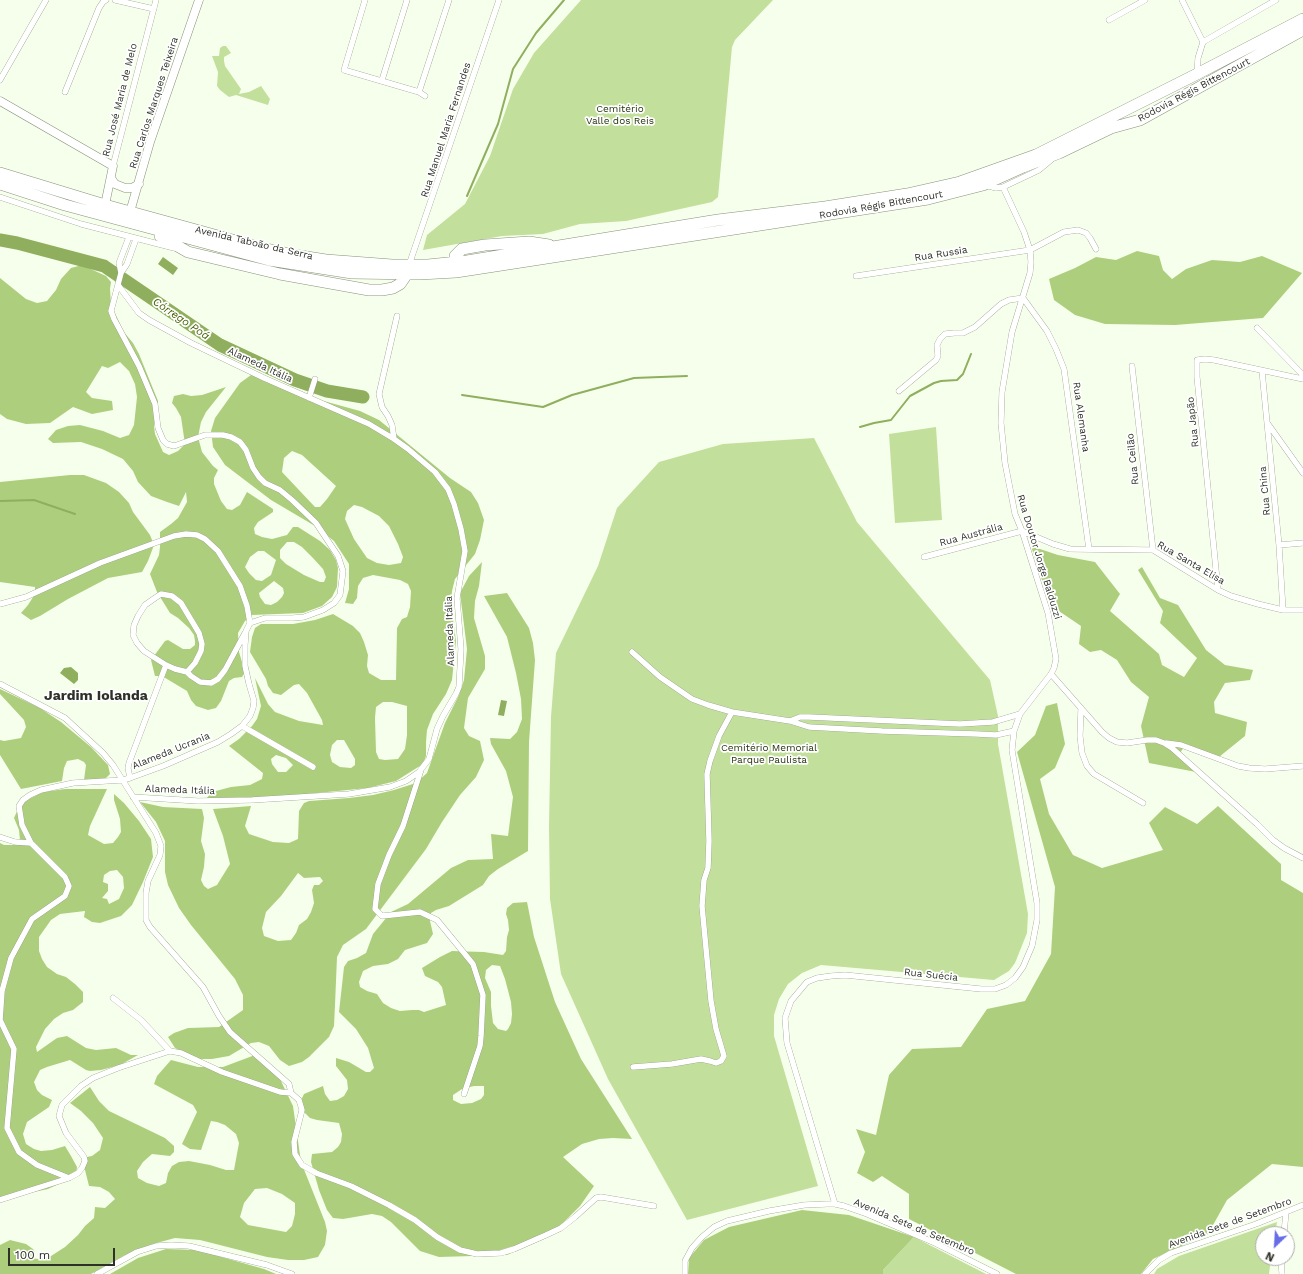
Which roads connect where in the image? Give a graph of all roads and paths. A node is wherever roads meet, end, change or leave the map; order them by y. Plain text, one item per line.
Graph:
1 (46, 0) edge
2 (106, 0) edge
3 (115, 0) edge
4 (156, 0) edge
5 (199, 0) edge
6 (365, 0) edge
7 (407, 0) edge
8 (449, 0) edge
9 (499, 0) edge
10 (1145, 0) edge
11 (1182, 0) edge
12 (1276, 0) edge
13 (154, 9) junction
14 (1303, 18) edge
15 (1109, 20) dead end
16 (1303, 30) edge
17 (1203, 42) junction
18 (1197, 74) junction
19 (0, 80) edge
20 (382, 80) junction
21 (66, 92) dead end
22 (419, 92) junction
23 (425, 96) dead end
24 (0, 101) edge
25 (1059, 153) junction
26 (113, 166) junction
27 (0, 172) edge
28 (111, 178) junction
29 (139, 184) junction
30 (3, 185) edge
31 (983, 185) junction
32 (1003, 187) junction
33 (0, 197) edge
34 (105, 205) junction
35 (130, 212) junction
36 (148, 228) junction
37 (129, 237) junction
38 (136, 238) junction
39 (559, 246) joint
40 (1096, 249) dead end
41 (1030, 250) junction
42 (188, 252) junction
43 (544, 258) joint
44 (456, 267) junction
45 (408, 269) junction
46 (121, 273) junction
47 (856, 276) dead end
48 (118, 282) junction
49 (1023, 298) junction
50 (398, 316) dead end
51 (1257, 328) dead end
52 (1132, 366) dead end
53 (1262, 371) junction
54 (1303, 375) edge
55 (315, 379) dead end
56 (1303, 379) edge
57 (899, 391) dead end
58 (309, 398) junction
59 (1268, 424) junction
60 (394, 439) junction
61 (1303, 473) edge
62 (1022, 531) junction
63 (1303, 543) edge
64 (1279, 546) junction
65 (1090, 549) junction
66 (1153, 550) junction
67 (924, 557) dead end
68 (1218, 590) junction
69 (0, 604) edge
70 (1283, 610) junction
71 (1303, 610) edge
72 (250, 624) junction
73 (246, 631) junction
74 (632, 652) dead end
75 (166, 665) junction
76 (188, 672) junction
77 (1051, 674) junction
78 (0, 684) edge
79 (1081, 708) junction
80 (732, 712) junction
81 (1020, 714) junction
82 (790, 721) junction
83 (242, 726) junction
84 (1014, 731) junction
85 (1164, 743) junction
86 (1303, 766) edge
87 (313, 767) dead end
88 (421, 770) junction
89 (130, 778) junction
90 (122, 780) junction
91 (133, 797) junction
92 (1143, 803) dead end
93 (0, 838) edge
94 (30, 844) junction
95 (1303, 858) edge
96 (113, 998) dead end
97 (170, 1051) junction
98 (633, 1067) dead end
99 (291, 1093) junction
100 (464, 1094) dead end
101 (69, 1178) junction
102 (0, 1200) edge
103 (835, 1204) junction
104 (1303, 1205) edge
105 (654, 1206) dead end
106 (1286, 1212) junction
107 (1285, 1226) edge
108 (97, 1274) edge
109 (292, 1274) edge
110 (685, 1274) edge
111 (998, 1274) edge
112 (1145, 1274) edge

1 - 19 street
2 - 21 street
3 - 13 street
4 - 13 street, Rua José Maria de Melo
5 - 29 street, Rua Carlos Marques Teixeira
6 - 20 street
7 - 20 street
8 - 22 street
9 - 45 street, Rua Manuel Maria Fernandes
10 - 15 street
11 - 17 street
12 - 17 street
13 - 26 street, Rua José Maria de Melo
14 - 18 highway, Rodovia Régis Bittencourt
16 - 25 highway, Rodovia Régis Bittencourt
17 - 18 street
18 - 39 highway, Rodovia Régis Bittencourt
20 - 22 street
22 - 23 street
24 - 26 street
25 - 31 highway, Rodovia Régis Bittencourt
25 - 32 street
26 - 28 street, Rua José Maria de Melo
27 - 34 highway, Avenida Taboão da Serra
28 - 29 street
28 - 34 street, Rua José Maria de Melo
29 - 35 street, Rua Carlos Marques Teixeira
30 - 36 highway, Avenida Taboão da Serra
31 - 32 street
31 - 43 highway, Rodovia Régis Bittencourt
32 - 41 street, Rua Doutor Jorge Balduzzi
33 - 37 street
34 - 35 highway, Avenida Taboão da Serra
35 - 45 highway, Avenida Taboão da Serra
36 - 42 highway
36 - 45 highway, Avenida Taboão da Serra
37 - 38 street
37 - 46 street
38 - 42 street
38 - 46 street
39 - 44 highway, Avenida Taboão da Serra
40 - 41 street, Rua Russia
41 - 47 street, Rua Russia
41 - 49 street, Rua Doutor Jorge Balduzzi
42 - 45 highway
43 - 44 highway, Avenida Taboão da Serra
44 - 45 highway, Avenida Taboão da Serra
44 - 45 highway, Avenida Taboão da Serra
46 - 48 street
48 - 58 street, Alameda Itália
48 - 72 street
49 - 57 street
49 - 62 street, Rua Doutor Jorge Balduzzi
49 - 65 street, Rua Alemanha
50 - 60 street
51 - 54 street
52 - 66 street, Rua Ceilão
53 - 56 street, Rua Japão
53 - 59 street, Rua China
53 - 68 street, Rua Japão
55 - 58 street
58 - 60 street, Alameda Itália
59 - 61 street
59 - 64 street, Rua China
60 - 88 street, Alameda Itália
62 - 65 street, Rua Santa Elisa
62 - 67 street, Rua Austrália
62 - 77 street, Rua Doutor Jorge Balduzzi
63 - 64 street
64 - 70 street, Rua China
65 - 66 street, Rua Santa Elisa
66 - 68 street, Rua Santa Elisa
68 - 70 street, Rua Santa Elisa
69 - 72 street
70 - 71 street, Rua Santa Elisa
72 - 73 street, Alameda Ucrania
73 - 76 street
73 - 83 street, Alameda Ucrania
74 - 80 street
75 - 76 street
75 - 76 street
75 - 89 street
77 - 79 street
77 - 81 street, Rua Doutor Jorge Balduzzi
78 - 90 street
79 - 85 street
79 - 92 street
80 - 82 street
80 - 98 street
81 - 82 street
81 - 84 street, Rua Suécia
82 - 84 street
83 - 87 street
83 - 89 street, Alameda Ucrania
84 - 103 street, Rua Suécia
85 - 86 street
85 - 95 street
88 - 91 street, Alameda Itália
88 - 100 street
89 - 90 street, Alameda Ucrania
90 - 91 street
90 - 94 street, Alameda Ucrania
91 - 99 street
93 - 94 street
94 - 101 street
96 - 97 street
97 - 99 street
97 - 101 street
99 - 105 street
101 - 102 street
103 - 110 street, Avenida Sete de Setembro
103 - 111 street, Avenida Sete de Setembro
104 - 106 street, Avenida Sete de Setembro
106 - 107 street
106 - 112 street, Avenida Sete de Setembro
108 - 109 street

